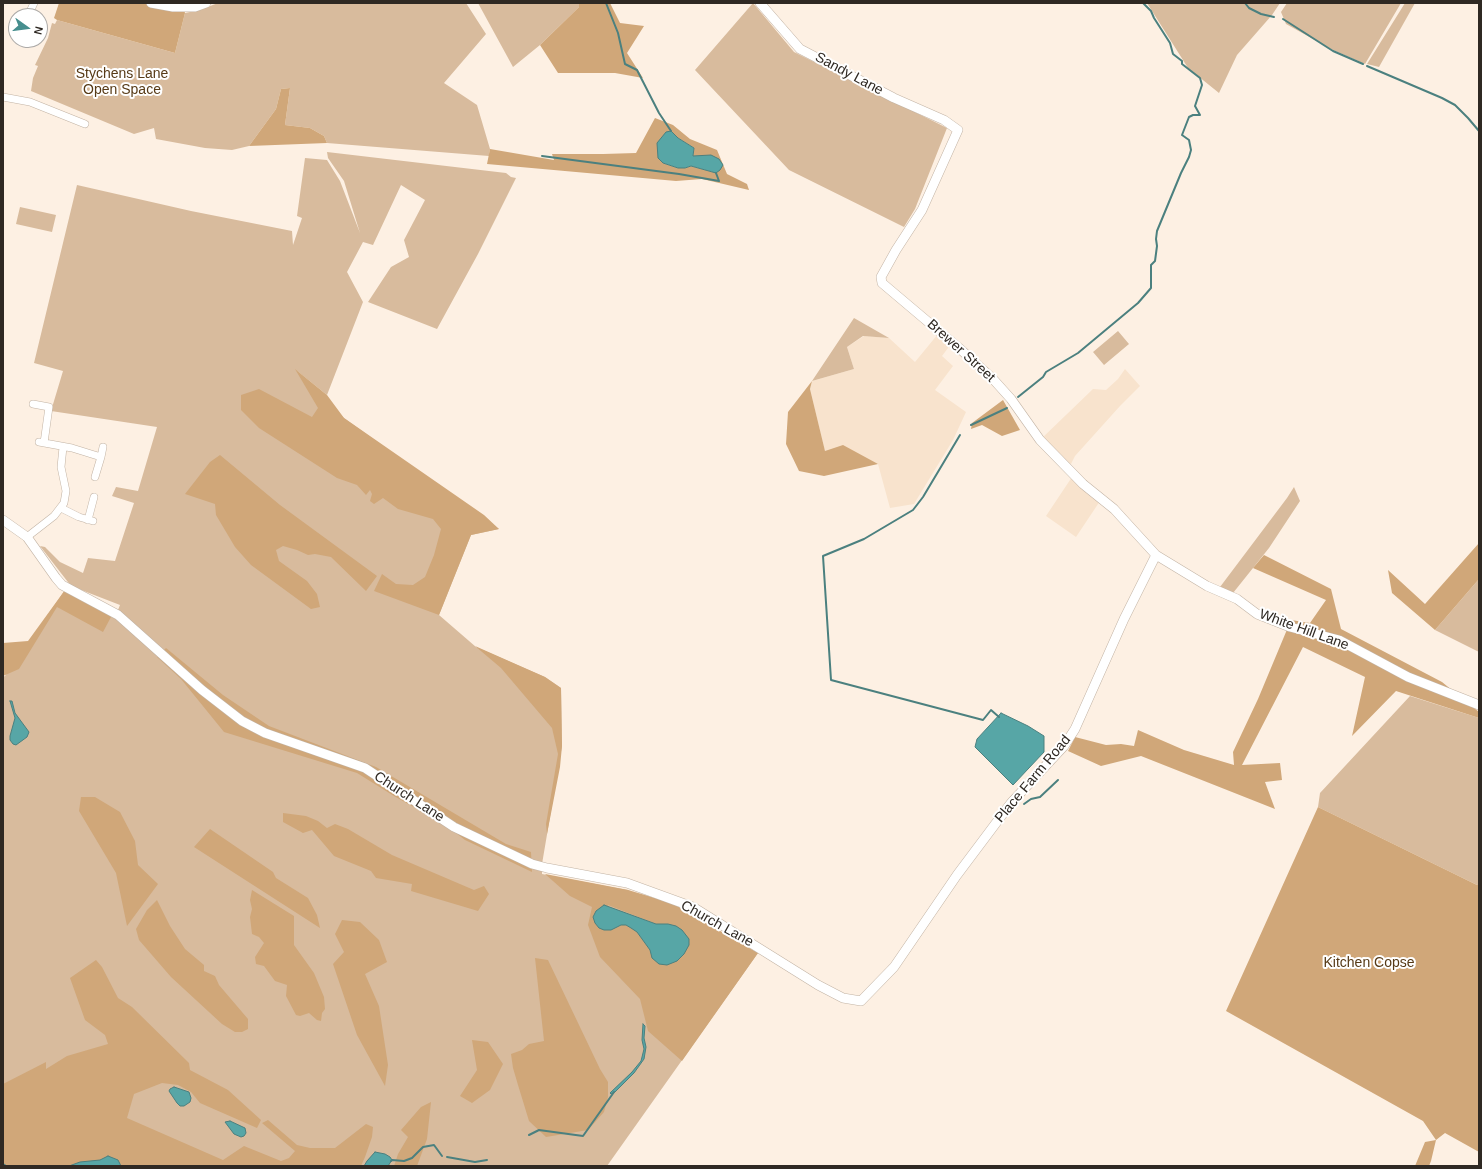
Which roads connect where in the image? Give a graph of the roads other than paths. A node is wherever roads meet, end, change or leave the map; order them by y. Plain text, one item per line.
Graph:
1 (151, 3) edge
2 (206, 3) edge
3 (760, 3) edge
4 (3, 97) edge
5 (85, 124) dead end
6 (952, 125) joint
7 (33, 404) dead end
8 (63, 447) junction
9 (103, 447) dead end
10 (101, 457) junction
11 (95, 477) dead end
12 (94, 497) dead end
13 (61, 508) junction
14 (3, 520) edge
15 (27, 537) junction
16 (1156, 555) junction
17 (1479, 705) edge
18 (861, 1001) joint

1 - 2 street
3 - 6 street, Sandy Lane
4 - 5 street
6 - 16 street, Brewer Street
7 - 8 street
8 - 10 street
8 - 13 street
9 - 10 street
10 - 11 street
12 - 13 street
13 - 15 street
14 - 15 street, Church Lane
15 - 18 street, Church Lane
16 - 17 street, White Hill Lane
16 - 18 street, Place Farm Road

